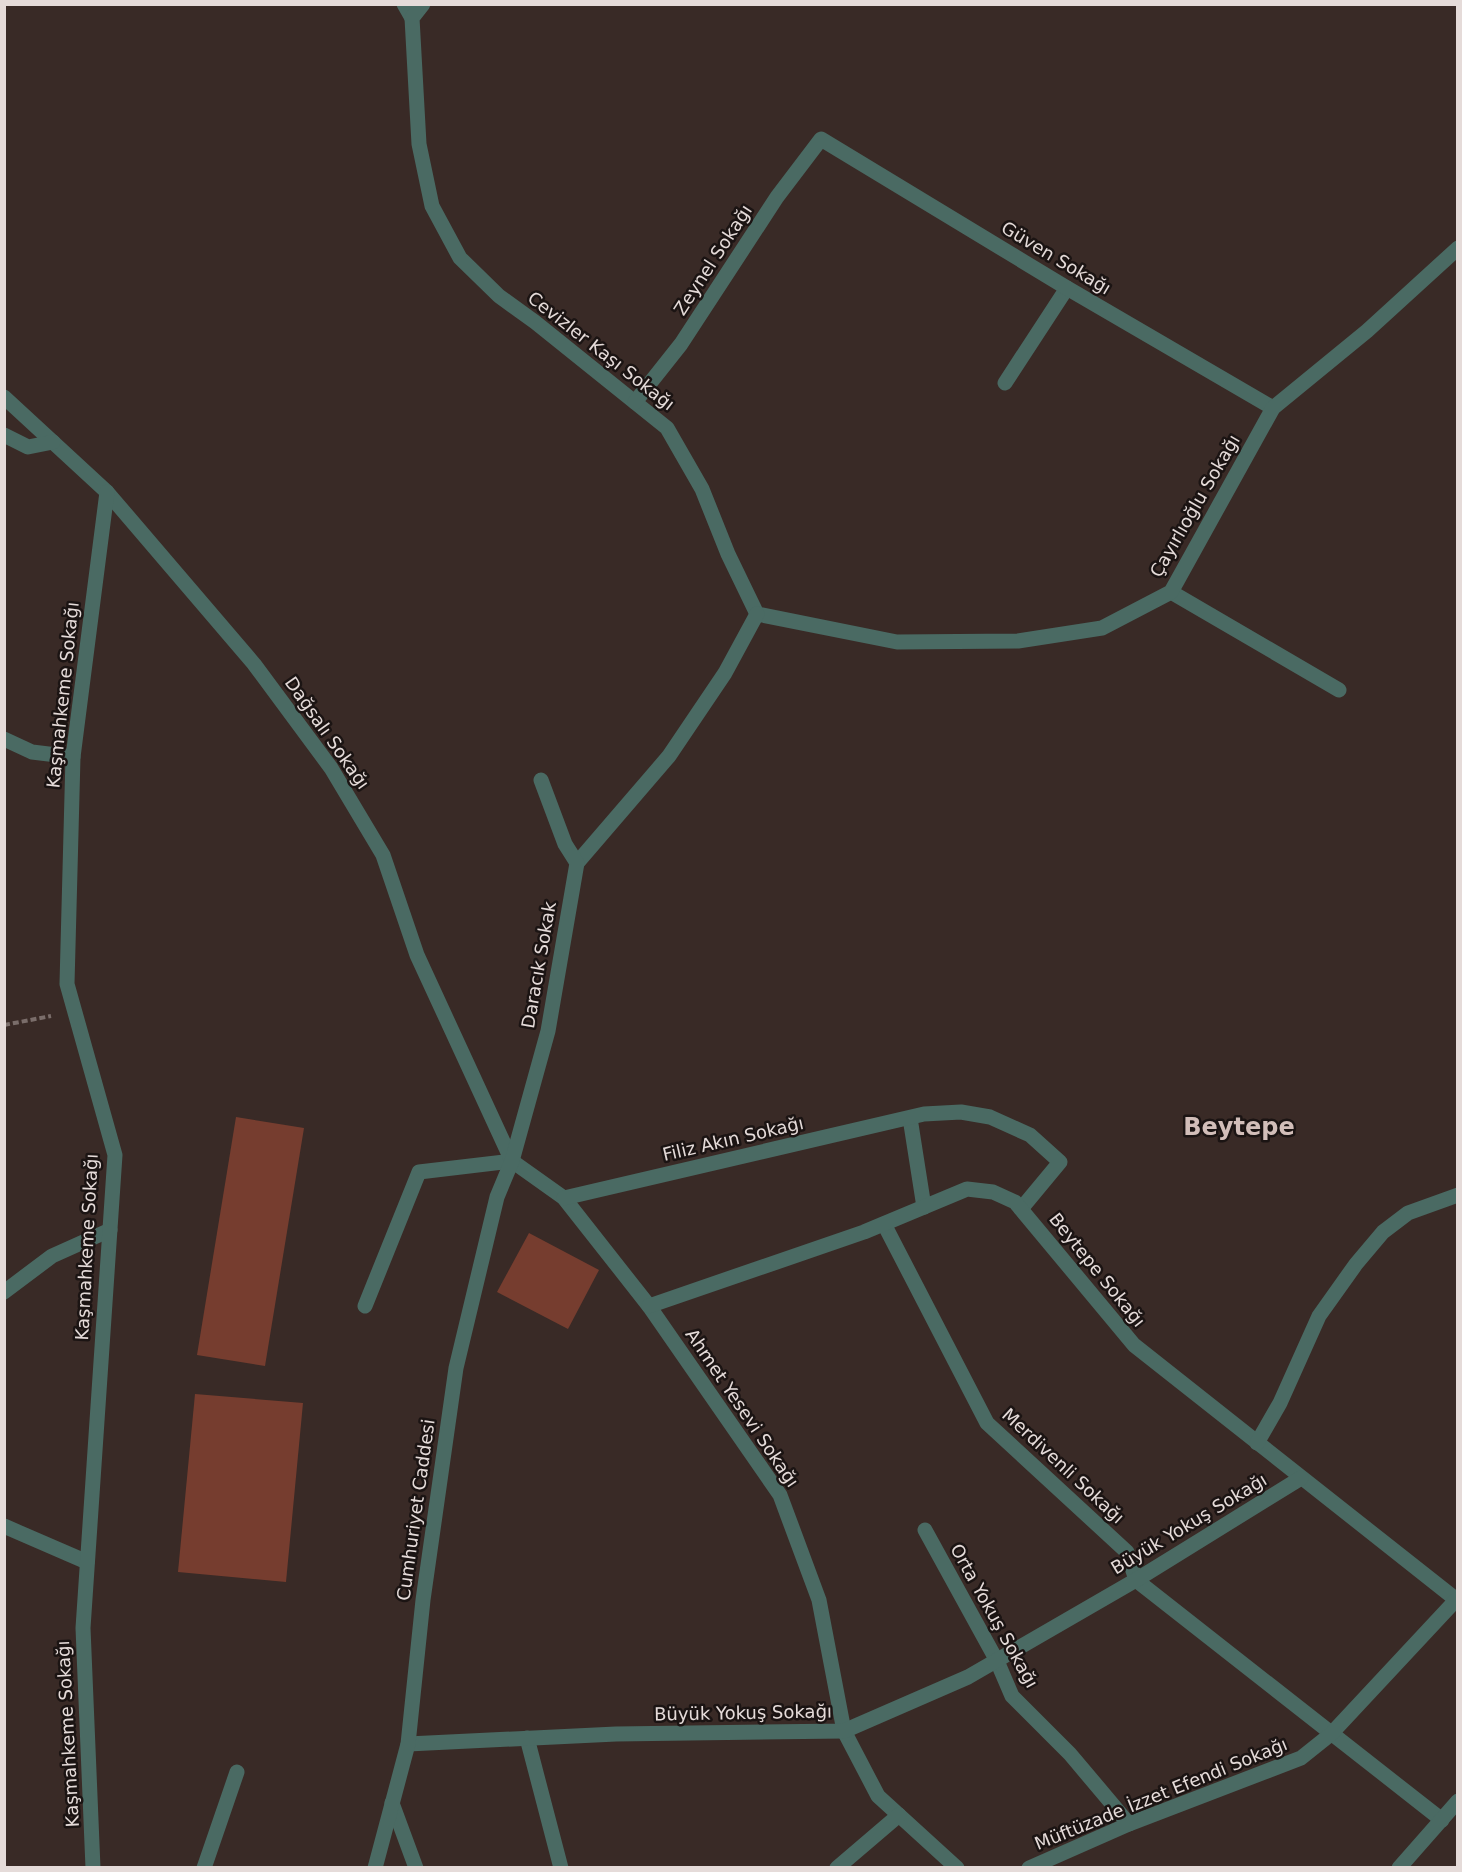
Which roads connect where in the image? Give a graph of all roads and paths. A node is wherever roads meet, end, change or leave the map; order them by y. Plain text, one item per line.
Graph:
1 (423, 4) edge
2 (408, 11) edge
3 (821, 139) joint
4 (1458, 248) edge
5 (1066, 288) junction
6 (1005, 383) dead end
7 (4, 397) edge
8 (635, 402) junction
9 (1273, 408) junction
10 (4, 435) edge
11 (53, 442) junction
12 (107, 492) junction
13 (1171, 592) junction
14 (757, 614) junction
15 (1339, 690) dead end
16 (4, 739) edge
17 (73, 757) junction
18 (541, 780) dead end
19 (577, 862) junction
20 (75, 1011) junction
21 (4, 1026) edge
22 (910, 1118) junction
23 (512, 1161) junction
24 (1458, 1195) edge
25 (564, 1198) junction
26 (924, 1207) junction
27 (1021, 1209) junction
28 (884, 1224) junction
29 (110, 1230) junction
30 (4, 1292) edge
31 (365, 1306) dead end
32 (649, 1306) junction
33 (1257, 1443) junction
34 (1301, 1478) junction
35 (4, 1526) edge
36 (925, 1530) dead end
37 (87, 1562) junction
38 (1136, 1580) junction
39 (1457, 1600) edge
40 (997, 1661) junction
41 (844, 1731) junction
42 (1331, 1734) junction
43 (526, 1738) junction
44 (408, 1744) junction
45 (237, 1772) dead end
46 (1458, 1801) edge
47 (392, 1803) junction
48 (899, 1815) junction
49 (1442, 1821) junction
50 (1129, 1824) junction
51 (93, 1868) edge
52 (204, 1868) edge
53 (375, 1868) edge
54 (416, 1868) edge
55 (561, 1868) edge
56 (837, 1868) edge
57 (957, 1868) edge
58 (1029, 1868) edge
59 (1399, 1868) edge

1 - 2 street, Cevizler Kaşı Sokağı
2 - 8 street, Cevizler Kaşı Sokağı
3 - 5 street, Güven Sokağı
3 - 8 street, Zeynel Sokağı
4 - 9 street, Çayırlıoğlu Sokağı
5 - 6 street
5 - 9 street, Güven Sokağı
7 - 11 street, Dağsalı Sokağı
8 - 14 street, Cevizler Kaşı Sokağı
9 - 13 street, Çayırlıoğlu Sokağı
10 - 11 street
11 - 12 street, Dağsalı Sokağı
12 - 17 street, Kaşmahkeme Sokağı
12 - 23 street, Dağsalı Sokağı
13 - 14 street, Çayırlıoğlu Sokağı
13 - 15 street
14 - 19 street
16 - 17 street
17 - 20 street, Kaşmahkeme Sokağı
18 - 19 street
19 - 23 street, Daracık Sokak
20 - 21 path
20 - 29 street, Kaşmahkeme Sokağı
22 - 25 street, Filiz Akın Sokağı
22 - 26 street
22 - 27 street, Filiz Akın Sokağı
23 - 25 street, Ahmet Yesevi Sokağı
23 - 31 street
23 - 44 street, Cumhuriyet Caddesi
24 - 33 street
25 - 32 street, Ahmet Yesevi Sokağı
26 - 27 street, Beytepe Sokağı
26 - 28 street, Beytepe Sokağı
27 - 33 street, Beytepe Sokağı
28 - 32 street, Beytepe Sokağı
28 - 38 street, Merdivenli Sokağı
29 - 30 street
29 - 37 street, Kaşmahkeme Sokağı
32 - 41 street, Ahmet Yesevi Sokağı
33 - 34 street, Beytepe Sokağı
34 - 38 street, Büyük Yokuş Sokağı
34 - 39 street, Beytepe Sokağı
35 - 37 street
36 - 40 street, Orta Yokuş Sokağı
37 - 51 street, Kaşmahkeme Sokağı
38 - 40 street, Büyük Yokuş Sokağı
38 - 42 street
39 - 42 street, Müftüzade İzzet Efendi Sokağı
40 - 41 street, Büyük Yokuş Sokağı
40 - 50 street, Orta Yokuş Sokağı
41 - 43 street, Büyük Yokuş Sokağı
41 - 48 street, Ahmet Yesevi Sokağı
42 - 49 street
42 - 50 street, Müftüzade İzzet Efendi Sokağı
43 - 44 street, Büyük Yokuş Sokağı
43 - 55 street
44 - 47 street, Cumhuriyet Caddesi
45 - 52 street
46 - 49 street
47 - 53 street, Cumhuriyet Caddesi
47 - 54 street
48 - 56 street
48 - 57 street, Ahmet Yesevi Sokağı
49 - 59 street
50 - 58 street, Müftüzade İzzet Efendi Sokağı

